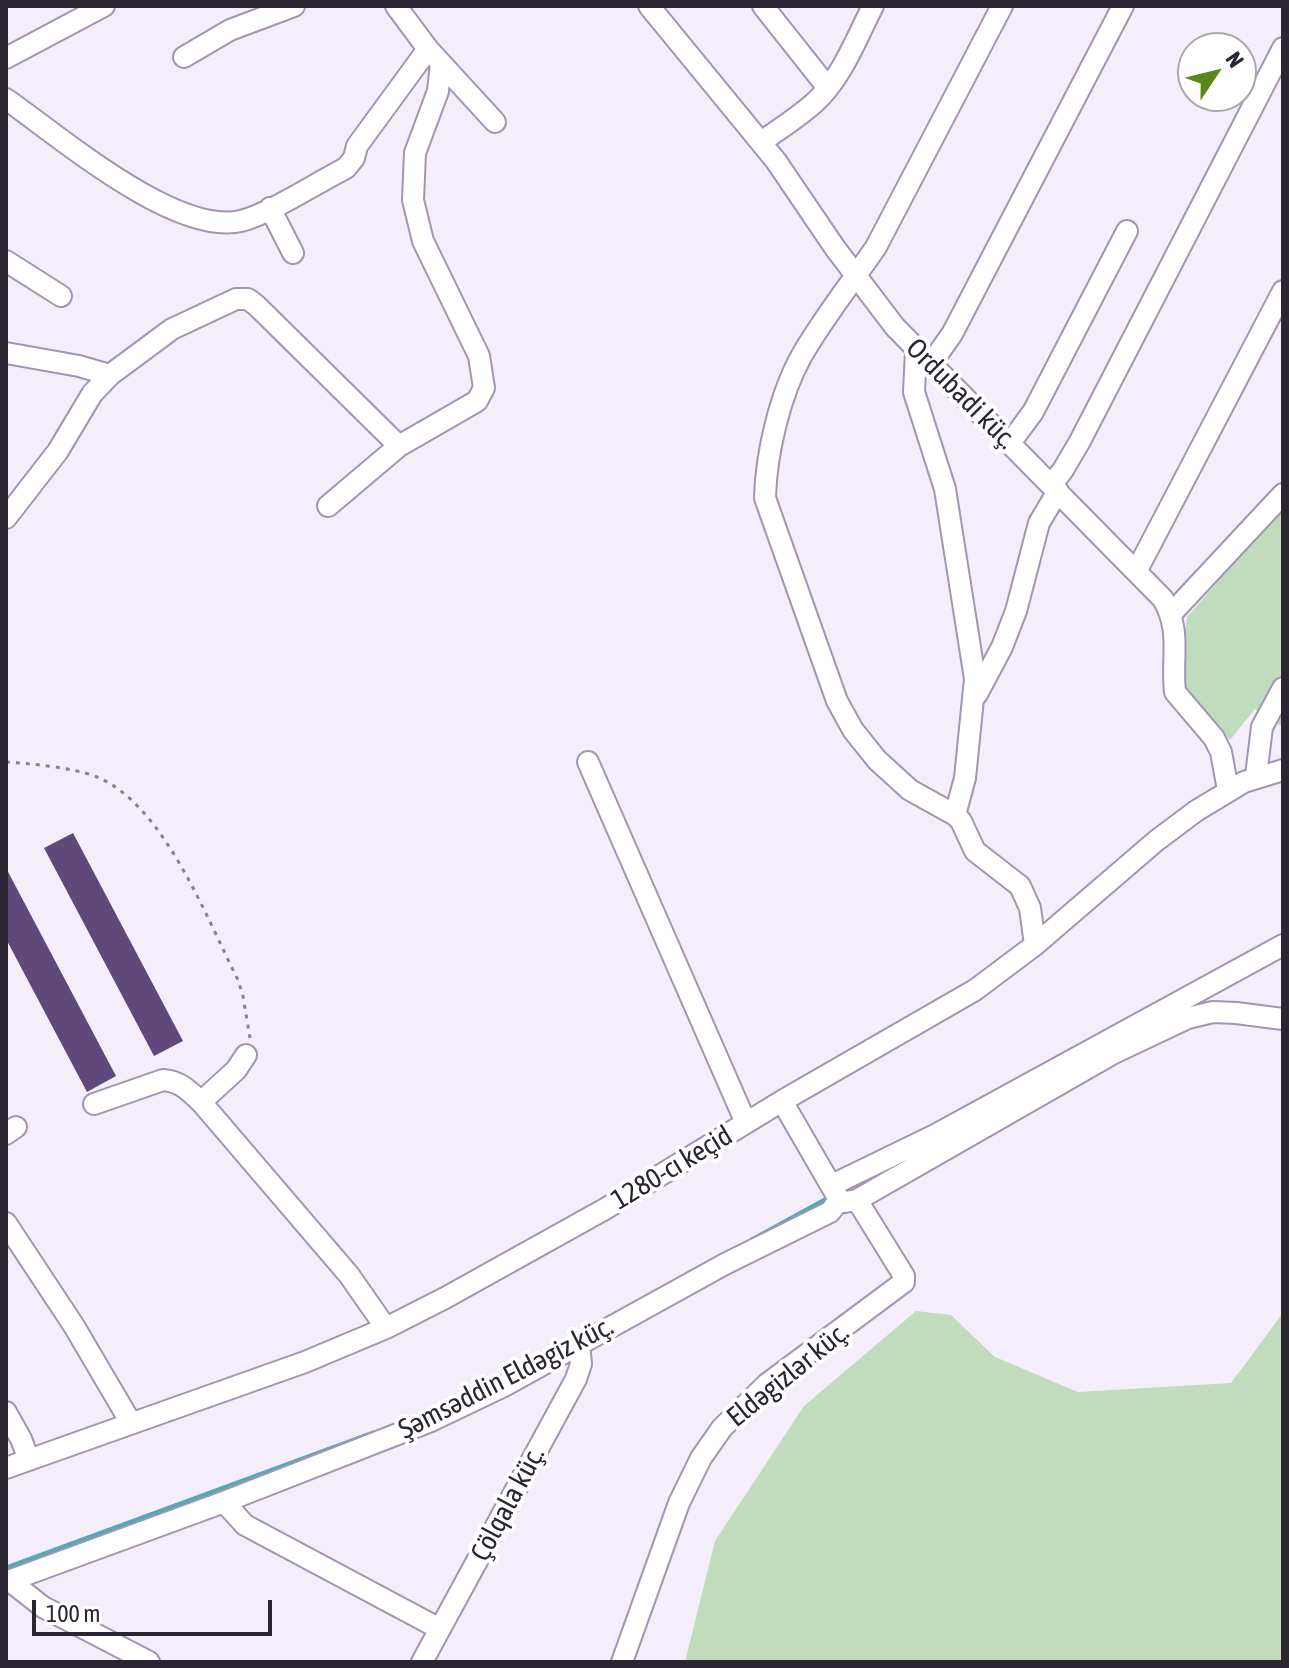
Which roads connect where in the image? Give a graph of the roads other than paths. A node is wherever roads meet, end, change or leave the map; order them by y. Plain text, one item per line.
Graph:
1 (104, 6) edge
2 (294, 6) edge
3 (396, 6) edge
4 (649, 6) edge
5 (763, 6) edge
6 (873, 6) edge
7 (1002, 6) edge
8 (1123, 6) edge
9 (1283, 48) edge
10 (7, 55) edge
11 (435, 56) junction
12 (184, 57) dead end
13 (828, 88) junction
14 (6, 99) edge
15 (495, 122) dead end
16 (761, 142) junction
17 (270, 208) junction
18 (1127, 231) dead end
19 (293, 253) dead end
20 (6, 261) edge
21 (855, 274) junction
22 (1283, 291) edge
23 (61, 296) dead end
24 (6, 353) edge
25 (923, 358) junction
26 (110, 375) junction
27 (1010, 443) junction
28 (399, 446) junction
29 (1055, 488) junction
30 (1283, 494) edge
31 (328, 506) dead end
32 (6, 518) edge
33 (1137, 570) junction
34 (1171, 614) junction
35 (1283, 688) edge
36 (974, 700) junction
37 (588, 762) dead end
38 (1283, 770) edge
39 (1256, 776) junction
40 (1228, 790) junction
41 (955, 815) junction
42 (1035, 945) junction
43 (1283, 945) edge
44 (1283, 1019) edge
45 (246, 1055) road end
46 (782, 1101) junction
47 (201, 1102) junction
48 (94, 1104) dead end
49 (746, 1123) junction
50 (842, 1196) junction
51 (6, 1223) edge
52 (386, 1328) junction
53 (579, 1343) junction
54 (6, 1412) edge
55 (131, 1423) junction
56 (29, 1460) junction
57 (6, 1468) edge
58 (224, 1502) junction
59 (8, 1582) edge
60 (440, 1629) junction
61 (149, 1662) edge
62 (422, 1662) edge
63 (622, 1662) edge

1 - 10 street
2 - 12 street
3 - 11 street
4 - 16 street, Ordubadi küç.
5 - 13 street
6 - 13 street
7 - 21 street
8 - 25 street
9 - 29 street
11 - 15 street
11 - 17 street
11 - 28 street
13 - 16 street
14 - 17 street
16 - 21 street, Ordubadi küç.
17 - 19 street
18 - 27 street
20 - 23 street
21 - 25 street, Ordubadi küç.
21 - 41 street
22 - 33 street
24 - 26 street
25 - 27 street, Ordubadi küç.
25 - 36 street
26 - 28 street
26 - 32 street
27 - 29 street, Ordubadi küç.
28 - 31 street
29 - 33 street, Ordubadi küç.
29 - 36 street
30 - 34 street
33 - 34 street, Ordubadi küç.
34 - 40 street
35 - 39 street
36 - 41 street
37 - 49 street
38 - 39 street, 1280-cı keçid
39 - 40 street, 1280-cı keçid
40 - 42 street, 1280-cı keçid
41 - 42 street
42 - 46 street, 1280-cı keçid
43 - 50 street
44 - 50 street
45 - 47 street
46 - 49 street, 1280-cı keçid
46 - 50 street
47 - 48 street
47 - 52 street
49 - 52 street, 1280-cı keçid
50 - 53 street, Şəmsəddin Eldəgiz küç.
50 - 63 street, Eldəgizlər küç.
51 - 55 street
52 - 55 street, 1280-cı keçid
53 - 58 street, Şəmsəddin Eldəgiz küç.
53 - 60 street, Çölqala küç.
54 - 56 street
55 - 56 street, 1280-cı keçid
56 - 57 street, 1280-cı keçid
58 - 59 street, Şəmsəddin Eldəgiz küç.
58 - 60 street
59 - 61 street
60 - 62 street, Çölqala küç.

